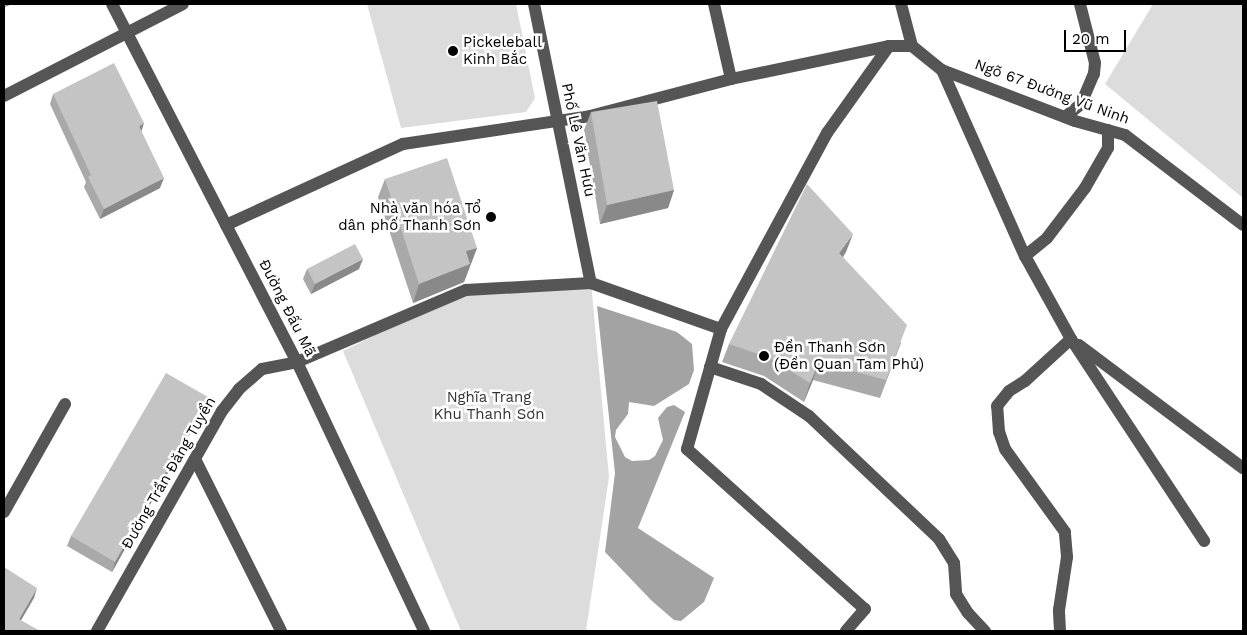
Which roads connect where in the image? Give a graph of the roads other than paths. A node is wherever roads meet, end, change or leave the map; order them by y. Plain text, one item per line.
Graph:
1 (112, 4) edge
2 (183, 4) edge
3 (534, 4) edge
4 (714, 4) edge
5 (902, 4) edge
6 (1080, 4) edge
7 (126, 32) junction
8 (889, 46) junction
9 (912, 46) junction
10 (942, 70) junction
11 (730, 79) junction
12 (4, 96) edge
13 (1065, 117) junction
14 (558, 120) junction
15 (1108, 130) junction
16 (226, 225) junction
17 (1243, 225) edge
18 (1025, 256) junction
19 (591, 283) junction
20 (721, 329) junction
21 (1071, 339) junction
22 (297, 362) junction
23 (710, 367) junction
24 (65, 404) dead end
25 (195, 459) junction
26 (1243, 468) edge
27 (4, 512) edge
28 (1204, 541) dead end
29 (97, 631) edge
30 (281, 631) edge
31 (424, 631) edge
32 (846, 631) edge
33 (985, 631) edge
34 (1060, 631) edge

1 - 7 street, Đường Đấu Mã
2 - 7 street
3 - 14 street, Phố Lê Văn Hưu
4 - 11 street
5 - 9 street
6 - 13 street
7 - 12 street
7 - 16 street, Đường Đấu Mã
8 - 9 street
8 - 11 street
8 - 20 street
9 - 10 street
10 - 13 street, Ngõ 67 Đường Vũ Ninh
10 - 18 street
11 - 14 street
13 - 15 street, Ngõ 67 Đường Vũ Ninh
14 - 16 street
14 - 19 street, Phố Lê Văn Hưu
15 - 17 street, Ngõ 67 Đường Vũ Ninh
15 - 18 street
16 - 22 street, Đường Đấu Mã
18 - 21 street
19 - 20 street
19 - 22 street, Đường Trần Đăng Tuyển
20 - 23 street
21 - 26 street
21 - 28 street
21 - 34 street
22 - 25 street, Đường Trần Đăng Tuyển
22 - 31 street, Đường Đấu Mã
23 - 32 street
23 - 33 street
24 - 27 street
25 - 29 street, Đường Trần Đăng Tuyển
25 - 30 street

